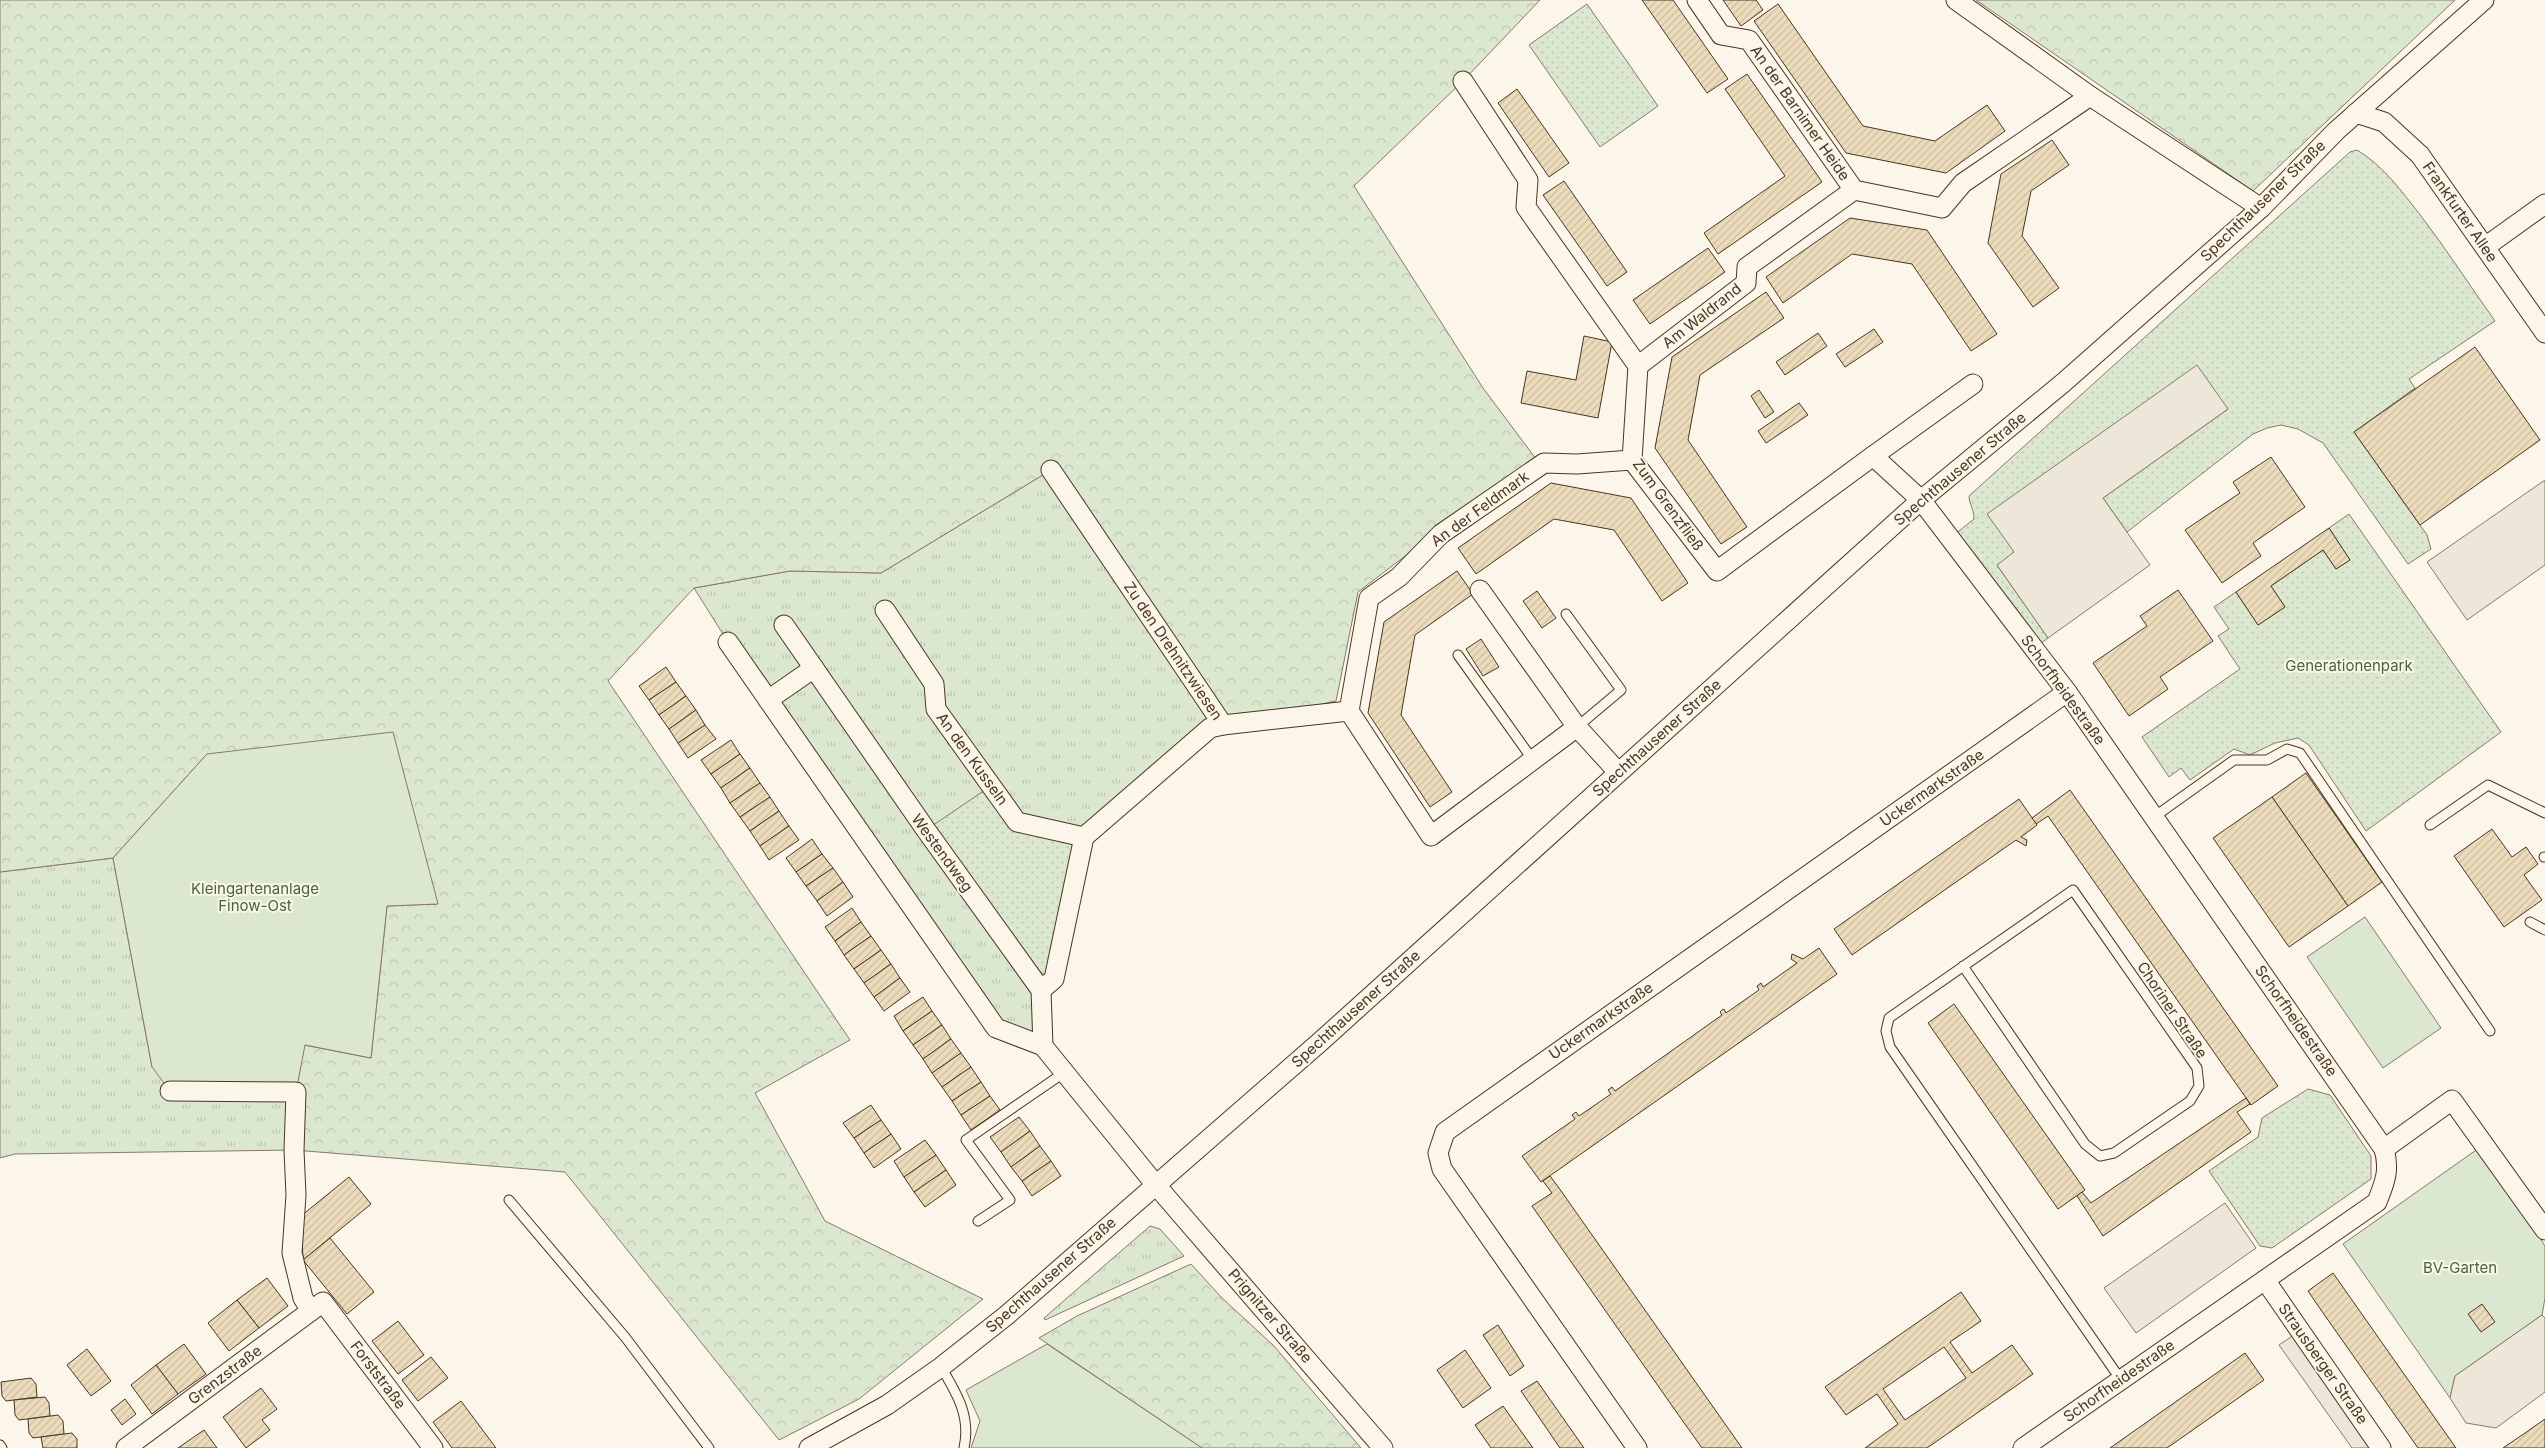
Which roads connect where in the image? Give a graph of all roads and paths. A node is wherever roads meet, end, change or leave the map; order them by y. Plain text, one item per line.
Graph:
1 (1697, 0) edge
2 (1956, 0) edge
3 (2484, 0) edge
4 (1463, 81) dead end
5 (2090, 96) junction
6 (2356, 113) junction
7 (1854, 190) junction
8 (2545, 204) edge
9 (2261, 208) junction
10 (2485, 248) junction
11 (2545, 332) edge
12 (1638, 366) junction
13 (1973, 384) dead end
14 (1872, 456) junction
15 (1632, 460) junction
16 (1051, 470) dead end
17 (1921, 500) junction
18 (1480, 590) dead end
19 (885, 610) dead end
20 (1566, 614) dead end
21 (784, 625) dead end
22 (728, 642) dead end
23 (1458, 655) dead end
24 (814, 668) junction
25 (2067, 692) junction
26 (768, 700) junction
27 (1349, 711) junction
28 (1223, 725) junction
29 (1577, 727) junction
30 (1533, 760) junction
31 (1618, 772) junction
32 (2545, 813) edge
33 (2154, 817) junction
34 (2430, 825) dead end
35 (1084, 837) junction
36 (2530, 922) dead end
37 (2545, 930) edge
38 (1963, 966) junction
39 (1042, 990) junction
40 (2490, 1031) dead end
41 (1044, 1046) junction
42 (1065, 1072) junction
43 (170, 1091) dead end
44 (2384, 1149) junction
45 (1155, 1184) junction
46 (509, 1200) dead end
47 (978, 1221) dead end
48 (2545, 1230) edge
49 (2265, 1280) junction
50 (317, 1306) junction
51 (941, 1367) junction
52 (2121, 1380) junction
53 (126, 1448) edge
54 (432, 1448) edge
55 (709, 1448) edge
56 (809, 1448) edge
57 (964, 1448) edge
58 (1383, 1448) edge
59 (1637, 1448) edge
60 (2023, 1448) edge
61 (2382, 1448) edge

1 - 7 street, An der Barnimer Heide
2 - 5 street
3 - 6 street, Spechthausener Straße
4 - 12 street
5 - 7 street, An der Barnimer Heide
5 - 9 street
6 - 9 street, Spechthausener Straße
6 - 10 street, Frankfurter Allee
7 - 12 street, Am Waldrand
8 - 10 street
9 - 17 street, Spechthausener Straße
10 - 11 street, Frankfurter Allee
12 - 15 street, Zum Grenzfließ
13 - 14 street
14 - 15 street, Zum Grenzfließ
14 - 17 street
15 - 27 street, An der Feldmark
16 - 28 street, Zu den Drehnitzwiesen
17 - 25 street, Schorfheidestraße
17 - 31 street, Spechthausener Straße
18 - 29 street
19 - 35 street, An den Kusseln
20 - 29 lane
21 - 24 street, Westendweg
22 - 26 street
23 - 30 lane
24 - 26 street
24 - 39 street, Westendweg
25 - 33 street, Schorfheidestraße
25 - 59 street, Uckermarkstraße
26 - 41 street
27 - 28 street, Zu den Drehnitzwiesen
27 - 30 street
28 - 35 street
29 - 30 street
29 - 31 street
31 - 45 street, Spechthausener Straße
32 - 34 lane
33 - 40 lane
33 - 44 street, Schorfheidestraße
35 - 39 street
36 - 37 lane
38 - 38 lane, Choriner Straße
38 - 52 lane, Choriner Straße
39 - 41 street
41 - 42 street
42 - 45 street
42 - 47 lane
43 - 50 street, Forststraße
44 - 48 street
44 - 49 street, Schorfheidestraße
45 - 51 street, Spechthausener Straße
45 - 58 street, Prignitzer Straße
46 - 55 lane
49 - 52 street, Schorfheidestraße
49 - 61 street, Strausberger Straße
50 - 53 street, Grenzstraße
50 - 54 street, Forststraße
51 - 56 street, Spechthausener Straße
51 - 57 lane
52 - 60 street, Schorfheidestraße

